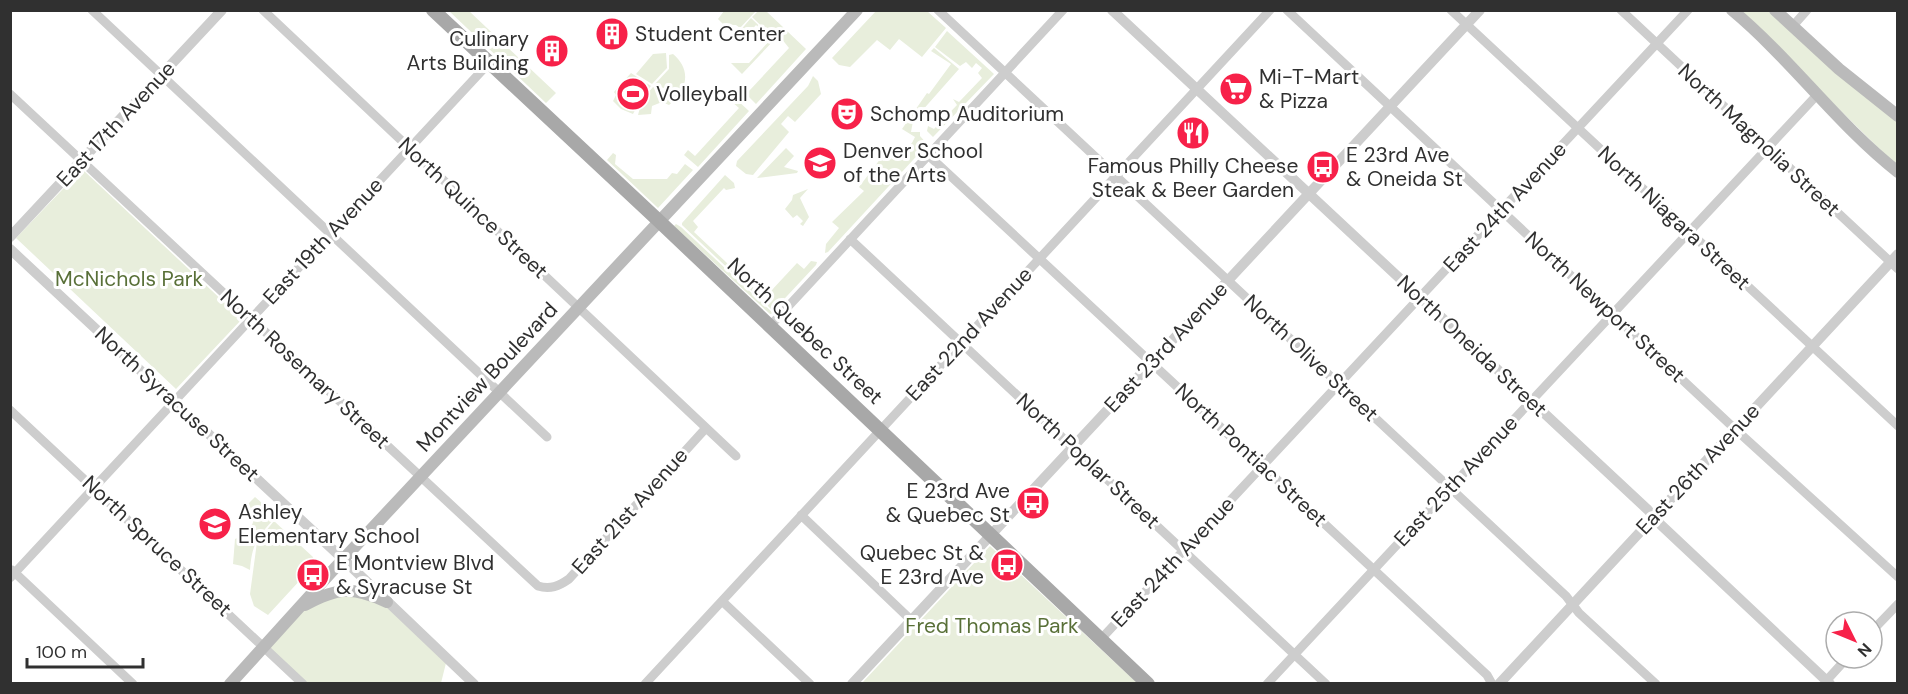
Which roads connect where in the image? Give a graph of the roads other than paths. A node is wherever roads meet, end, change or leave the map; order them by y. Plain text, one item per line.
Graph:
1 (92, 10) edge
2 (222, 10) edge
3 (262, 10) edge
4 (433, 10) edge
5 (857, 10) edge
6 (938, 10) edge
7 (1063, 10) edge
8 (1112, 10) edge
9 (1269, 10) edge
10 (1287, 10) edge
11 (1451, 10) edge
12 (1480, 10) edge
13 (1621, 10) edge
14 (1688, 10) edge
15 (1732, 10) edge
16 (1775, 10) edge
17 (1807, 10) edge
18 (1466, 25) junction
19 (1792, 27) junction
20 (1657, 44) junction
21 (489, 63) junction
22 (1005, 73) junction
23 (162, 76) junction
24 (1196, 89) junction
25 (10, 94) edge
26 (1817, 95) junction
27 (1390, 106) junction
28 (1898, 116) edge
29 (1578, 128) junction
30 (409, 148) junction
31 (1768, 148) junction
32 (928, 155) junction
33 (82, 161) junction
34 (1898, 172) edge
35 (1116, 176) junction
36 (1309, 194) junction
37 (1502, 210) junction
38 (660, 222) junction
39 (331, 233) junction
40 (1688, 233) junction
41 (10, 237) edge
42 (850, 239) junction
43 (10, 249) edge
44 (1040, 258) junction
45 (1895, 262) edge
46 (1228, 281) junction
47 (1420, 298) junction
48 (578, 307) junction
49 (1613, 314) junction
50 (251, 319) junction
51 (770, 326) junction
52 (961, 343) junction
53 (1812, 346) junction
54 (1152, 362) junction
55 (1339, 384) junction
56 (500, 391) junction
57 (1531, 401) junction
58 (174, 402) junction
59 (10, 410) edge
60 (1898, 426) edge
61 (706, 428) junction
62 (1735, 429) junction
63 (880, 430) junction
64 (547, 437) dead end
65 (1073, 447) junction
66 (736, 456) dead end
67 (1263, 465) junction
68 (420, 477) junction
69 (94, 488) junction
70 (1450, 488) junction
71 (801, 515) junction
72 (1653, 517) junction
73 (991, 535) junction
74 (1184, 551) junction
75 (343, 559) junction
76 (1374, 569) junction
77 (12, 573) edge
78 (1898, 577) edge
79 (550, 588) joint
80 (722, 601) junction
81 (387, 602) junction
82 (1572, 604) junction
83 (1898, 604) edge
84 (296, 610) junction
85 (1884, 619) edge
86 (911, 620) junction
87 (1101, 639) junction
88 (264, 645) junction
89 (1294, 654) junction
90 (1829, 682) edge
91 (134, 684) edge
92 (230, 684) edge
93 (303, 684) edge
94 (474, 684) edge
95 (645, 684) edge
96 (810, 684) edge
97 (852, 684) edge
98 (1148, 684) edge
99 (1267, 684) edge
100 (1326, 684) edge
101 (1492, 684) edge
102 (1499, 684) edge
103 (1656, 684) edge

1 - 23 street
2 - 23 street, East 17th Avenue
3 - 30 street, North Quince Street
4 - 21 main road, North Quebec Street
5 - 38 main road, Montview Boulevard
6 - 22 street, North Olive Street
7 - 22 street
8 - 24 street, North Oneida Street
9 - 24 street, East 22nd Avenue
10 - 27 street, North Newport Street
11 - 18 street, North Niagara Street
12 - 18 street, East 23rd Avenue
13 - 20 street, North Magnolia Street
14 - 20 street, East 24th Avenue
15 - 26 main road
16 - 19 main road
17 - 19 street
18 - 27 street, East 23rd Avenue
18 - 29 street, North Niagara Street
19 - 28 main road
20 - 29 street, East 24th Avenue
20 - 31 street, North Magnolia Street
21 - 30 street, East 19th Avenue
21 - 38 main road, North Quebec Street
22 - 32 street
22 - 35 street, North Olive Street
23 - 33 street, East 17th Avenue
23 - 39 street
24 - 35 street, East 22nd Avenue
24 - 36 street, North Oneida Street
25 - 33 street, North Rosemary Street
26 - 31 street, East 25th Avenue
26 - 34 main road
27 - 36 street, East 23rd Avenue
27 - 37 street, North Newport Street
29 - 37 street, East 24th Avenue
29 - 40 street, North Niagara Street
30 - 39 street, East 19th Avenue
30 - 48 street, North Quince Street
31 - 40 street, East 25th Avenue
31 - 45 street, North Magnolia Street
32 - 42 street
32 - 44 street, North Pontiac Street
33 - 41 street, East 17th Avenue
33 - 50 street, North Rosemary Street
35 - 44 street, East 22nd Avenue
35 - 46 street, North Olive Street
36 - 46 street, East 23rd Avenue
36 - 47 street, North Oneida Street
37 - 47 street, East 24th Avenue
37 - 49 street, North Newport Street
38 - 48 main road, Montview Boulevard
38 - 51 main road, North Quebec Street
39 - 50 street, East 19th Avenue
39 - 56 street
40 - 49 street, East 25th Avenue
40 - 53 street, North Niagara Street
42 - 51 street
42 - 52 street, North Poplar Street
43 - 58 street, North Syracuse Street
44 - 52 street, East 22nd Avenue
44 - 54 street, North Pontiac Street
45 - 53 street, East 26th Avenue
46 - 54 street, East 23rd Avenue
46 - 55 street, North Olive Street
47 - 55 street, East 24th Avenue
47 - 57 street, North Oneida Street
48 - 56 main road, Montview Boulevard
48 - 61 street, North Quince Street
49 - 57 street, East 25th Avenue
49 - 62 street, North Newport Street
50 - 58 street, East 19th Avenue
50 - 68 street, North Rosemary Street
51 - 63 main road, North Quebec Street
52 - 63 street, East 22nd Avenue
52 - 65 street, North Poplar Street
53 - 60 street, North Niagara Street
53 - 62 street, East 26th Avenue
54 - 65 street, East 23rd Avenue
54 - 67 street, North Pontiac Street
55 - 67 street, East 24th Avenue
55 - 70 street, North Olive Street
56 - 64 street
56 - 68 main road, Montview Boulevard
57 - 70 street, East 25th Avenue
57 - 72 street, North Oneida Street
58 - 69 street, East 19th Avenue
58 - 75 street, North Syracuse Street
59 - 69 street, North Spruce Street
61 - 66 street, North Quince Street
61 - 79 street, East 21st Avenue
62 - 72 street, East 26th Avenue
62 - 78 street, North Newport Street
63 - 71 street, East 22nd Avenue
63 - 73 main road, North Quebec Street
65 - 73 street, East 23rd Avenue
65 - 74 street, North Poplar Street
67 - 74 street, East 24th Avenue
67 - 76 street, North Pontiac Street
68 - 75 main road, Montview Boulevard
68 - 79 street, North Rosemary Street
69 - 77 street, East 19th Avenue
69 - 88 street, North Spruce Street
70 - 76 street, East 25th Avenue
70 - 82 street, North Olive Street
71 - 80 street, East 22nd Avenue
71 - 86 street
72 - 82 street, East 26th Avenue
72 - 90 street, North Oneida Street
73 - 86 street, East 23rd Avenue
73 - 87 main road, North Quebec Street
74 - 87 street, East 24th Avenue
74 - 89 street, North Poplar Street
75 - 81 street, North Syracuse Street
75 - 84 main road, Montview Boulevard
76 - 89 street, East 25th Avenue
76 - 101 street, North Pontiac Street
77 - 91 street
80 - 95 street, East 22nd Avenue
80 - 96 street
81 - 84 main road
81 - 94 street, North Syracuse Street
82 - 102 street, East 26th Avenue
82 - 103 street, North Olive Street
83 - 85 street
84 - 88 main road, Montview Boulevard
86 - 97 street, East 23rd Avenue
87 - 98 main road, North Quebec Street
88 - 92 main road, Montview Boulevard
88 - 93 street, North Spruce Street
89 - 99 street, East 25th Avenue
89 - 100 street, North Poplar Street

